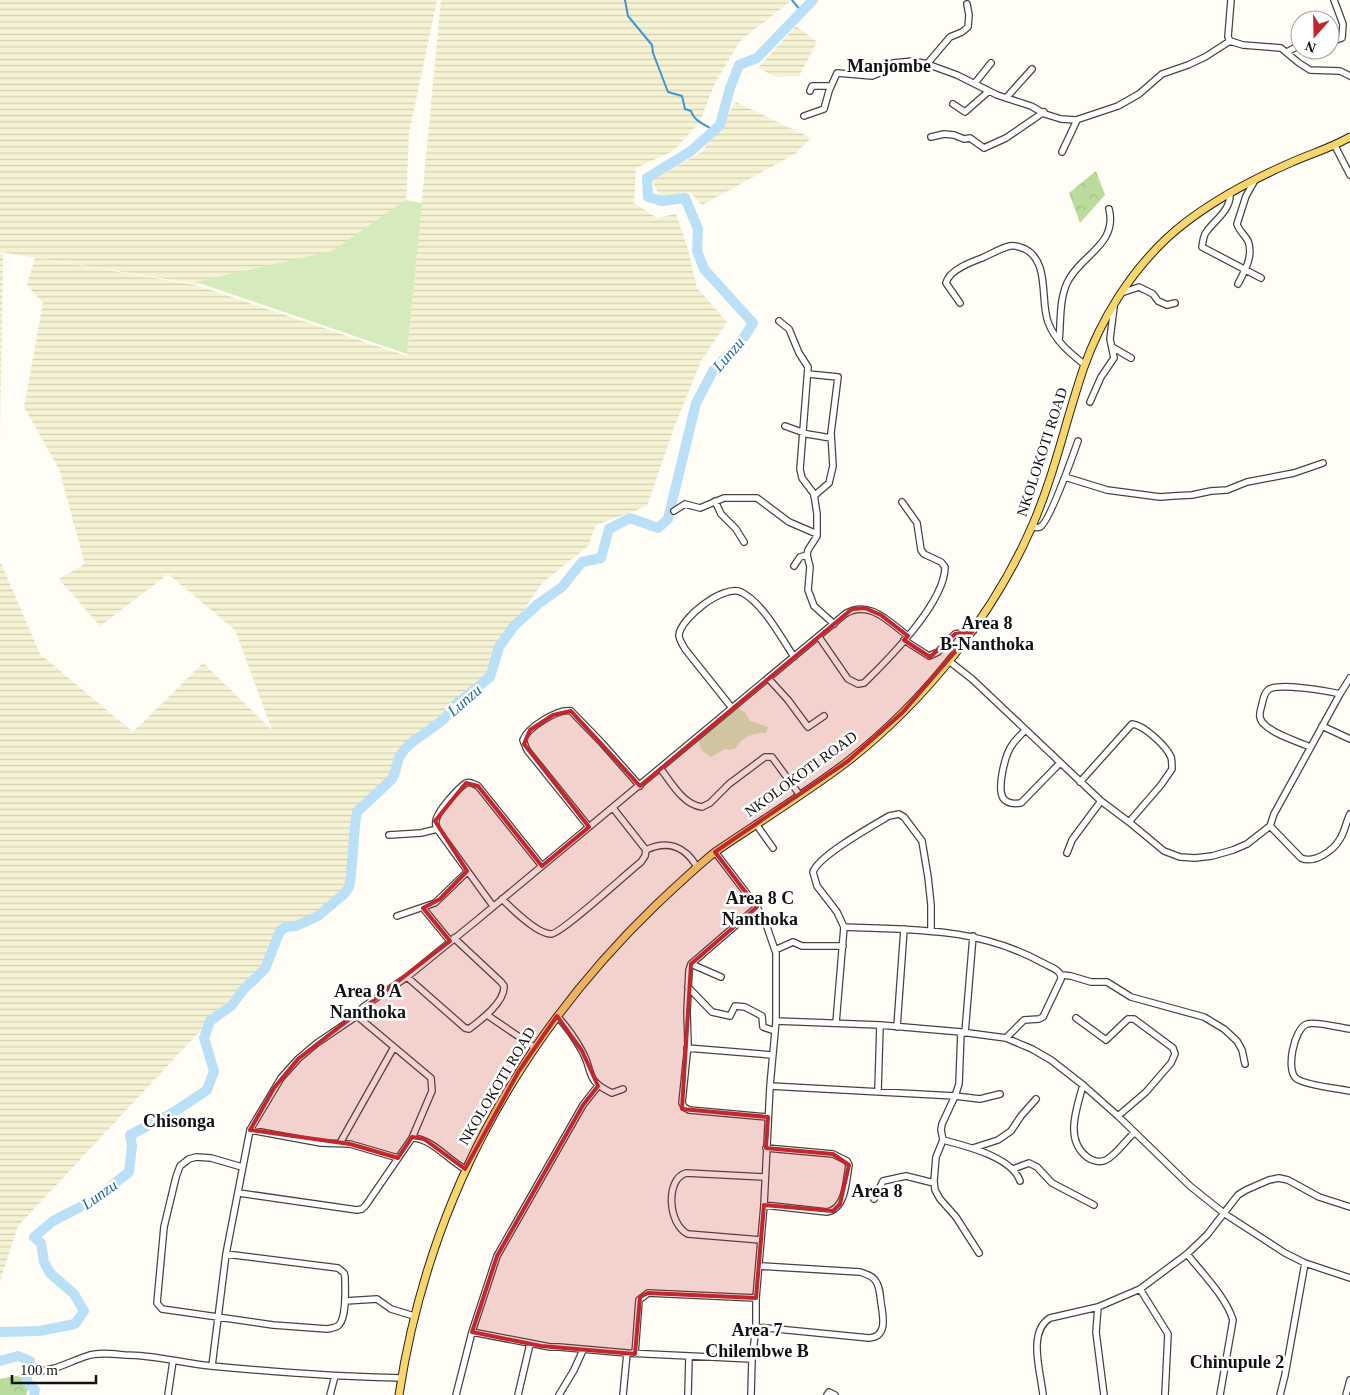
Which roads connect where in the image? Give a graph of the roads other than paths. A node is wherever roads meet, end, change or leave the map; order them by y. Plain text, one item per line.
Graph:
1 (1231, 0) edge
2 (967, 4) dead end
3 (1340, 16) edge
4 (1340, 39) edge
5 (1230, 41) junction
6 (1290, 51) edge
7 (1287, 52) junction
8 (991, 63) dead end
9 (927, 64) junction
10 (1032, 69) dead end
11 (1350, 76) edge
12 (975, 83) junction
13 (831, 86) junction
14 (810, 91) dead end
15 (989, 91) junction
16 (1006, 98) junction
17 (953, 104) dead end
18 (1044, 112) junction
19 (804, 116) dead end
20 (1077, 120) junction
21 (931, 137) dead end
22 (1350, 137) edge
23 (1335, 146) junction
24 (1062, 152) dead end
25 (1350, 175) edge
26 (1255, 180) junction
27 (1230, 193) junction
28 (1109, 209) dead end
29 (1245, 269) junction
30 (1261, 278) dead end
31 (1238, 284) dead end
32 (1121, 293) junction
33 (960, 303) dead end
34 (1175, 303) dead end
35 (1114, 304) junction
36 (779, 321) dead end
37 (1058, 341) junction
38 (1112, 347) junction
39 (1131, 358) dead end
40 (1085, 365) junction
41 (808, 374) junction
42 (1090, 402) dead end
43 (785, 426) dead end
44 (802, 432) junction
45 (831, 438) junction
46 (1078, 441) dead end
47 (1323, 463) dead end
48 (1064, 477) junction
49 (814, 496) junction
50 (716, 501) junction
51 (902, 502) dead end
52 (674, 511) dead end
53 (1032, 527) junction
54 (817, 534) junction
55 (744, 542) dead end
56 (807, 555) junction
57 (794, 566) dead end
58 (834, 624) junction
59 (973, 630) junction
60 (819, 637) junction
61 (906, 638) junction
62 (794, 656) junction
63 (949, 662) junction
64 (768, 678) junction
65 (1350, 678) edge
66 (1340, 694) junction
67 (732, 708) junction
68 (824, 716) dead end
69 (1322, 726) junction
70 (1025, 730) junction
71 (1350, 739) edge
72 (1310, 747) junction
73 (1060, 762) junction
74 (660, 768) junction
75 (1080, 782) junction
76 (640, 786) junction
77 (799, 794) junction
78 (1101, 801) junction
79 (613, 808) junction
80 (1350, 814) edge
81 (1130, 822) junction
82 (756, 824) junction
83 (1270, 826) junction
84 (589, 827) junction
85 (437, 829) junction
86 (389, 835) dead end
87 (773, 848) dead end
88 (646, 850) junction
89 (715, 852) junction
90 (1067, 853) dead end
91 (542, 866) junction
92 (697, 866) junction
93 (467, 872) junction
94 (502, 899) junction
95 (493, 906) junction
96 (757, 907) junction
97 (423, 908) junction
98 (398, 916) dead end
99 (844, 927) junction
100 (904, 929) junction
101 (931, 930) junction
102 (973, 936) junction
103 (452, 939) junction
104 (843, 946) junction
105 (775, 950) junction
106 (691, 964) junction
107 (1062, 975) junction
108 (407, 977) junction
109 (721, 977) dead end
110 (688, 987) junction
111 (487, 1015) junction
112 (357, 1016) junction
113 (557, 1016) junction
114 (1076, 1018) dead end
115 (776, 1020) junction
116 (836, 1023) junction
117 (880, 1025) junction
118 (897, 1027) junction
119 (1350, 1029) edge
120 (775, 1032) junction
121 (963, 1032) junction
122 (1006, 1038) junction
123 (394, 1047) junction
124 (534, 1048) junction
125 (687, 1048) junction
126 (772, 1055) junction
127 (1246, 1064) dead end
128 (1083, 1085) junction
129 (598, 1086) junction
130 (770, 1086) junction
131 (623, 1089) dead end
132 (878, 1090) junction
133 (1350, 1091) edge
134 (1000, 1094) dead end
135 (955, 1096) junction
136 (1036, 1099) dead end
137 (1118, 1116) junction
138 (768, 1118) junction
139 (250, 1130) junction
140 (1134, 1132) junction
141 (412, 1138) junction
142 (943, 1140) junction
143 (340, 1143) junction
144 (766, 1148) junction
145 (973, 1148) junction
146 (398, 1158) junction
147 (242, 1166) junction
148 (465, 1169) junction
149 (1013, 1169) junction
150 (765, 1176) junction
151 (1020, 1182) dead end
152 (934, 1183) junction
153 (239, 1192) junction
154 (874, 1199) dead end
155 (764, 1205) junction
156 (1094, 1205) dead end
157 (1350, 1207) edge
158 (1225, 1214) junction
159 (761, 1240) junction
160 (979, 1253) dead end
161 (226, 1254) junction
162 (1187, 1254) junction
163 (1305, 1263) junction
164 (760, 1266) junction
165 (1350, 1278) edge
166 (1140, 1289) junction
167 (756, 1298) junction
168 (345, 1301) junction
169 (1098, 1307) junction
170 (414, 1316) junction
171 (218, 1317) junction
172 (756, 1327) junction
173 (472, 1332) junction
174 (530, 1344) junction
175 (583, 1350) junction
176 (627, 1354) junction
177 (635, 1354) junction
178 (689, 1357) junction
179 (752, 1359) junction
180 (173, 1361) junction
181 (212, 1366) junction
182 (33, 1371) dead end
183 (335, 1376) junction
184 (401, 1378) junction
185 (1350, 1380) edge
186 (168, 1395) edge
187 (330, 1395) edge
188 (398, 1395) edge
189 (456, 1395) edge
190 (518, 1395) edge
191 (559, 1395) edge
192 (624, 1395) edge
193 (688, 1395) edge
194 (751, 1395) edge
195 (827, 1395) edge
196 (835, 1395) edge
197 (1044, 1395) edge
198 (1104, 1395) edge
199 (1165, 1395) edge
200 (1220, 1395) edge
201 (1280, 1395) edge
202 (1346, 1395) edge

1 - 5 street
2 - 9 street
3 - 4 street
5 - 7 street
5 - 20 street
6 - 7 street
7 - 11 street
8 - 12 street
9 - 12 street
9 - 13 street
10 - 16 street
12 - 15 street
13 - 14 street
13 - 19 street
15 - 16 street
15 - 17 street
16 - 18 street
18 - 20 street
18 - 21 street
20 - 24 street
22 - 23 main road, NKOLOKOTI ROAD
23 - 25 street
23 - 26 main road, NKOLOKOTI ROAD
26 - 27 main road, NKOLOKOTI ROAD
26 - 29 street
27 - 29 street
27 - 32 main road, NKOLOKOTI ROAD
28 - 37 street
29 - 30 street
29 - 31 street
32 - 34 street
32 - 35 main road, NKOLOKOTI ROAD
33 - 37 street
35 - 38 street
35 - 40 main road, NKOLOKOTI ROAD
36 - 41 street
37 - 40 street
38 - 39 street
38 - 42 street
40 - 53 main road, NKOLOKOTI ROAD
41 - 44 street
41 - 45 street
43 - 44 street
44 - 45 street
44 - 49 street
45 - 49 street
46 - 48 street
47 - 48 street
48 - 53 street
49 - 54 street
50 - 52 street
50 - 54 street
50 - 55 street
51 - 61 street
53 - 59 main road, NKOLOKOTI ROAD
54 - 56 street
56 - 57 street
56 - 58 street
58 - 60 street
58 - 61 street
59 - 61 street
59 - 63 main road, NKOLOKOTI ROAD
60 - 61 street
60 - 62 street
62 - 64 street
62 - 67 street
63 - 70 street
63 - 77 main road, NKOLOKOTI ROAD
64 - 67 street
64 - 68 street
65 - 66 street
66 - 69 street
66 - 72 street
67 - 74 street
69 - 71 street
69 - 72 street
70 - 73 street
70 - 73 street
72 - 83 street
73 - 75 street
74 - 76 street
74 - 77 street
75 - 78 street
75 - 81 street
76 - 79 street
76 - 84 street
77 - 82 main road, NKOLOKOTI ROAD
78 - 81 street
78 - 90 street
79 - 84 street
79 - 88 street
80 - 83 street
81 - 83 street
82 - 87 street
82 - 89 main road, NKOLOKOTI ROAD
84 - 91 street
85 - 86 street
85 - 91 street
85 - 93 street
88 - 92 street
88 - 94 street
89 - 92 main road, NKOLOKOTI ROAD
89 - 96 street
91 - 94 street
92 - 113 main road, NKOLOKOTI ROAD
93 - 95 street
93 - 97 street
94 - 95 street
95 - 103 street
96 - 105 street
96 - 106 street
97 - 98 street
97 - 103 street
99 - 100 street
99 - 101 street
99 - 104 street
100 - 101 street
100 - 118 street
101 - 102 street
102 - 107 street
102 - 121 street
103 - 108 street
103 - 111 street
104 - 105 street
104 - 116 street
105 - 115 street
106 - 109 street
106 - 110 street
107 - 122 street
107 - 127 street
108 - 111 street
108 - 112 street
110 - 120 street
110 - 125 street
111 - 124 street
112 - 123 street
112 - 139 street
113 - 124 main road, NKOLOKOTI ROAD
113 - 129 street
114 - 137 street
115 - 116 street
115 - 120 street
116 - 117 street
117 - 118 street
117 - 132 street
118 - 121 street
119 - 133 street
120 - 126 street
121 - 122 street
121 - 135 street
122 - 128 street
123 - 141 street
123 - 143 street
124 - 148 main road, NKOLOKOTI ROAD
125 - 126 street
125 - 138 street
126 - 130 street
128 - 137 street
128 - 140 street
129 - 131 street
129 - 173 street
130 - 132 street
130 - 138 street
132 - 135 street
134 - 135 street
135 - 142 street
136 - 145 street
137 - 140 street
138 - 144 street
139 - 143 street
139 - 147 street
140 - 158 street
141 - 146 street
141 - 148 street
142 - 145 street
142 - 152 street
143 - 146 street
144 - 150 street
144 - 155 street
145 - 149 street
146 - 153 street
147 - 153 street
147 - 171 street
148 - 170 main road, NKOLOKOTI ROAD
149 - 151 street
149 - 156 street
150 - 155 street
150 - 159 street
152 - 154 street
152 - 160 street
153 - 161 street
155 - 159 street
157 - 158 street
158 - 162 street
158 - 163 street
159 - 164 street
161 - 168 street
161 - 171 street
162 - 166 street
162 - 200 street
163 - 165 street
163 - 201 street
164 - 167 street
164 - 172 street
166 - 169 street
166 - 199 street
167 - 172 street
167 - 177 street
168 - 170 street
168 - 171 street
169 - 197 street
169 - 198 street
170 - 184 main road, NKOLOKOTI ROAD
171 - 181 street
172 - 179 street
173 - 174 street
173 - 189 street
174 - 175 street
174 - 190 street
175 - 176 street
175 - 191 street
176 - 177 street
176 - 192 street
177 - 178 street
178 - 179 street
178 - 193 street
179 - 194 street
180 - 181 street
180 - 182 street
180 - 186 street
181 - 183 street
183 - 184 street
183 - 187 street
184 - 188 main road, NKOLOKOTI ROAD
185 - 202 street
195 - 196 street

